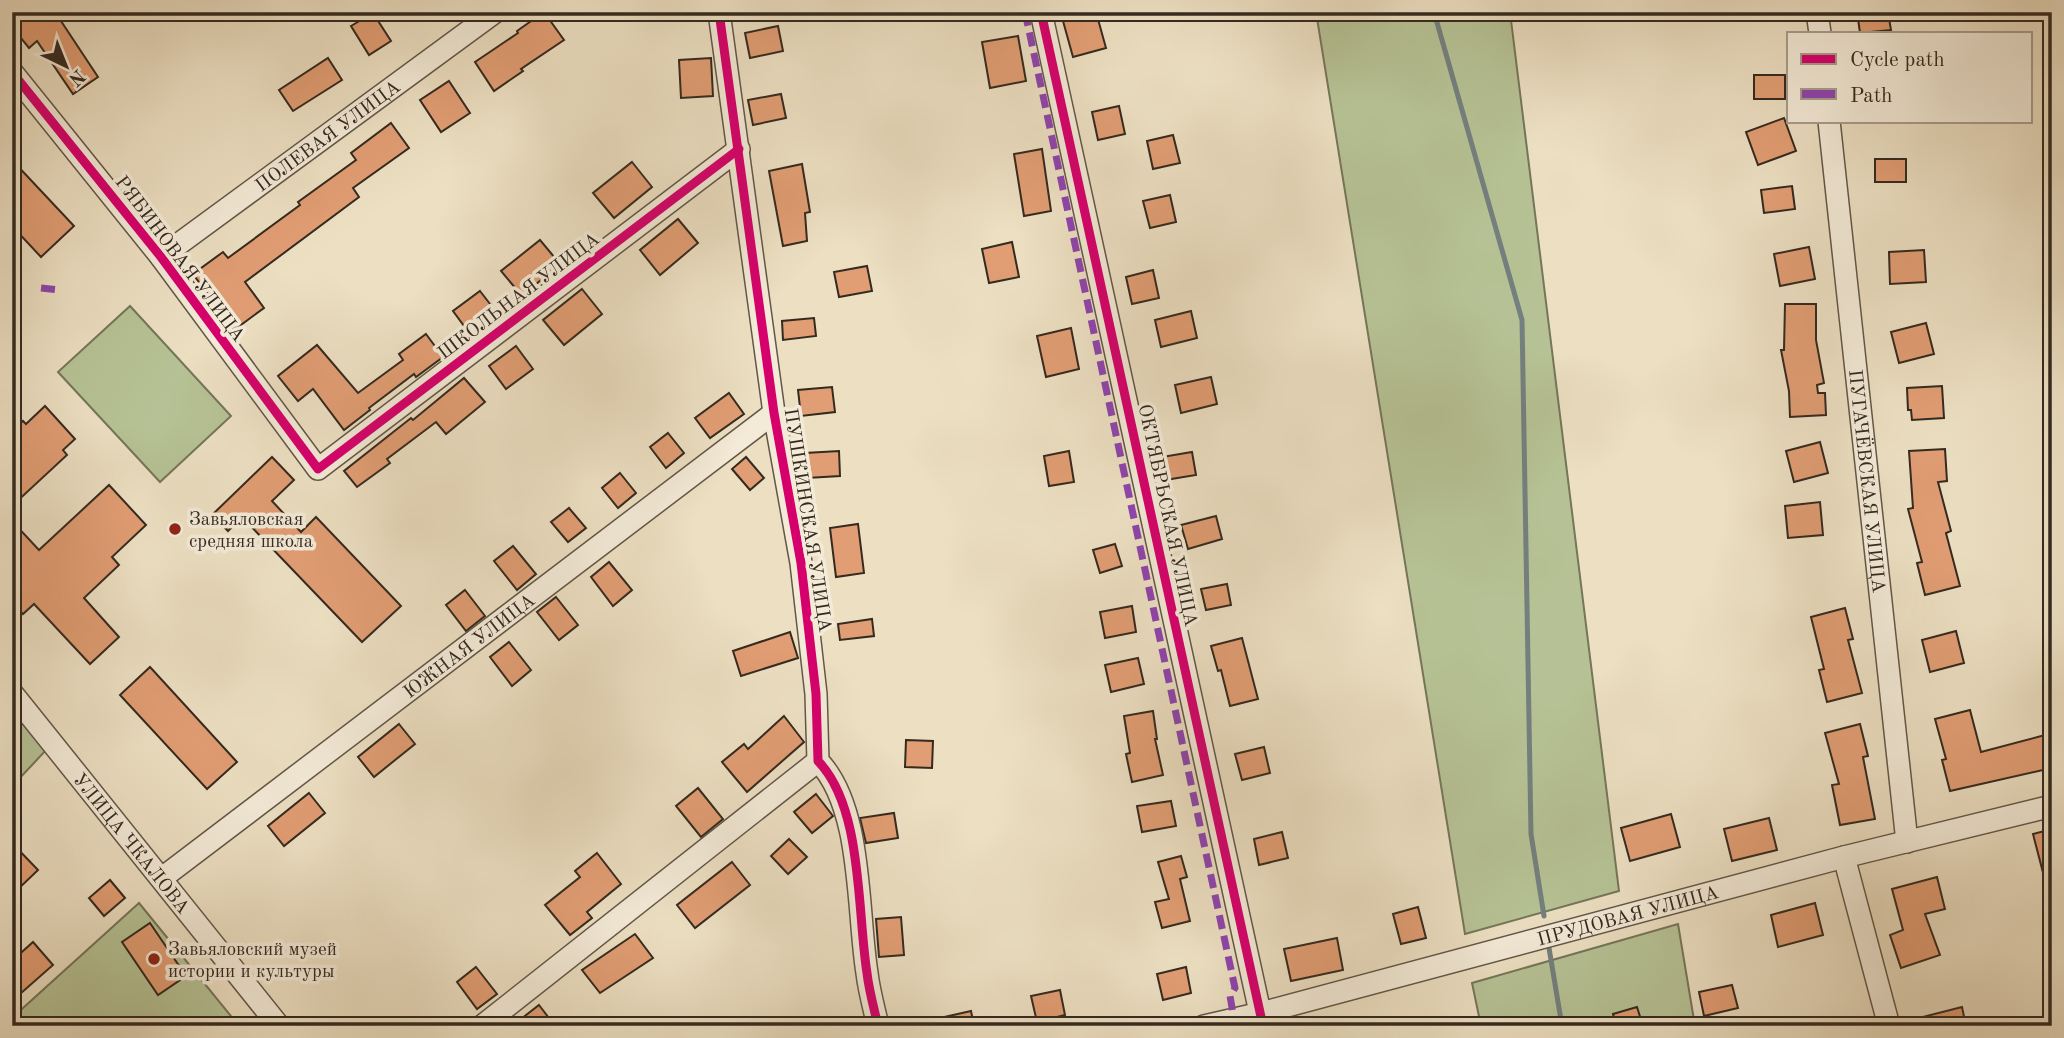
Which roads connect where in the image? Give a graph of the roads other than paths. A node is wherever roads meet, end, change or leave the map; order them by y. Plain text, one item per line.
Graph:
1 (495, 12) edge
2 (719, 12) edge
3 (1041, 12) edge
4 (1817, 12) edge
5 (1819, 32) edge
6 (12, 72) edge
7 (1829, 122) edge
8 (739, 149) junction
9 (161, 257) junction
10 (774, 413) junction
11 (318, 469) joint
12 (12, 692) edge
13 (818, 761) junction
14 (2052, 806) edge
15 (1907, 842) junction
16 (1844, 857) junction
17 (162, 878) junction
18 (1262, 1020) edge
19 (279, 1026) edge
20 (482, 1026) edge
21 (877, 1026) edge
22 (1204, 1026) edge
23 (1889, 1026) edge

1 - 9 street, ПОЛЕВАЯ УЛИЦА
2 - 8 street, ПУШКИНСКАЯ УЛИЦА
3 - 18 street, ОКТЯБРЬСКАЯ УЛИЦА
4 - 5 street
6 - 9 street, РЯБИНОВАЯ УЛИЦА
7 - 15 street, ПУГАЧЁВСКАЯ УЛИЦА
8 - 10 street, ПУШКИНСКАЯ УЛИЦА
8 - 11 street, ШКОЛЬНАЯ УЛИЦА
9 - 11 street, РЯБИНОВАЯ УЛИЦА
10 - 13 street, ПУШКИНСКАЯ УЛИЦА
10 - 17 street, ЮЖНАЯ УЛИЦА
12 - 17 street, УЛИЦА ЧКАЛОВА
13 - 20 street
13 - 21 street
14 - 15 street, ПРУДОВАЯ УЛИЦА
15 - 16 street, ПРУДОВАЯ УЛИЦА
16 - 18 street, ПРУДОВАЯ УЛИЦА
16 - 23 street
17 - 19 street, УЛИЦА ЧКАЛОВА
18 - 22 street, ПРУДОВАЯ УЛИЦА

